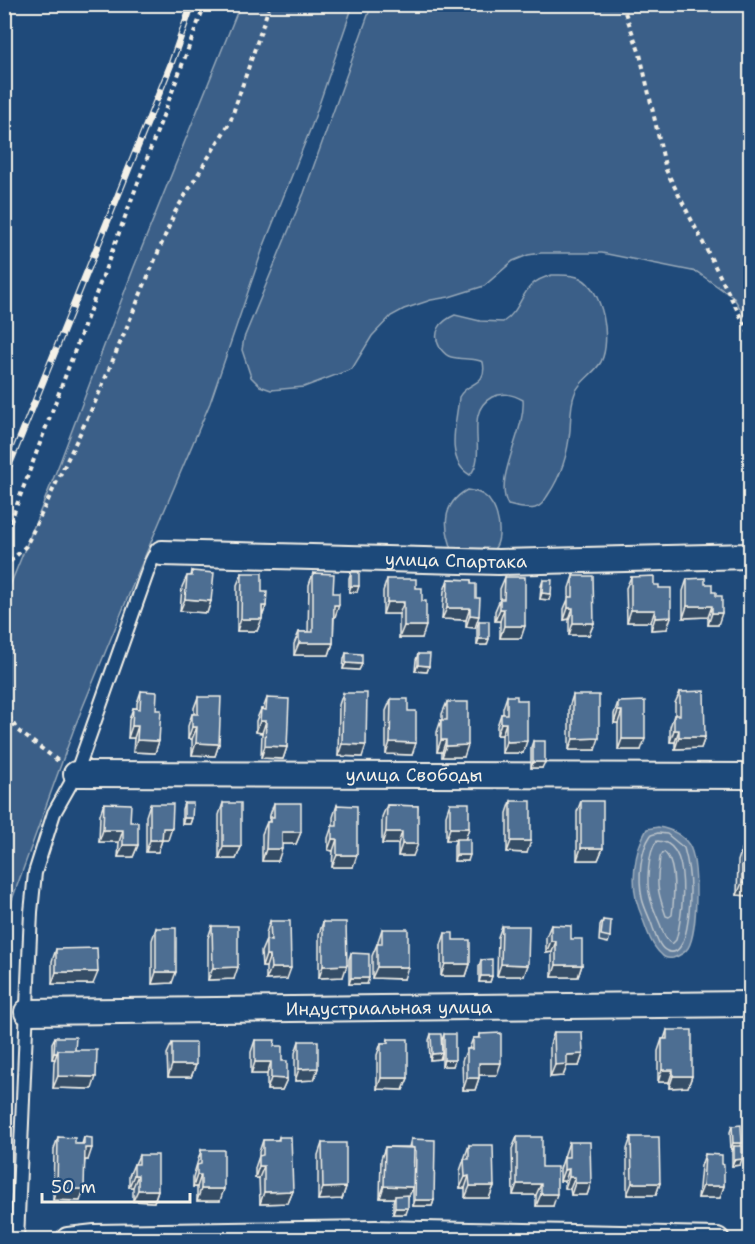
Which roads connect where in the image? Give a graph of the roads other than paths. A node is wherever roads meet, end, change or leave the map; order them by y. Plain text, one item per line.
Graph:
1 (162, 553) joint
2 (750, 556) edge
3 (76, 774) junction
4 (750, 776) edge
5 (750, 1004) edge
6 (27, 1012) junction
7 (17, 1239) edge
8 (68, 1239) edge
9 (717, 1239) edge

1 - 2 street, улица Спартака
1 - 3 lane
3 - 4 street, улица Свободы
3 - 6 lane
5 - 6 street, Индустриальная улица
6 - 7 lane
8 - 9 street

